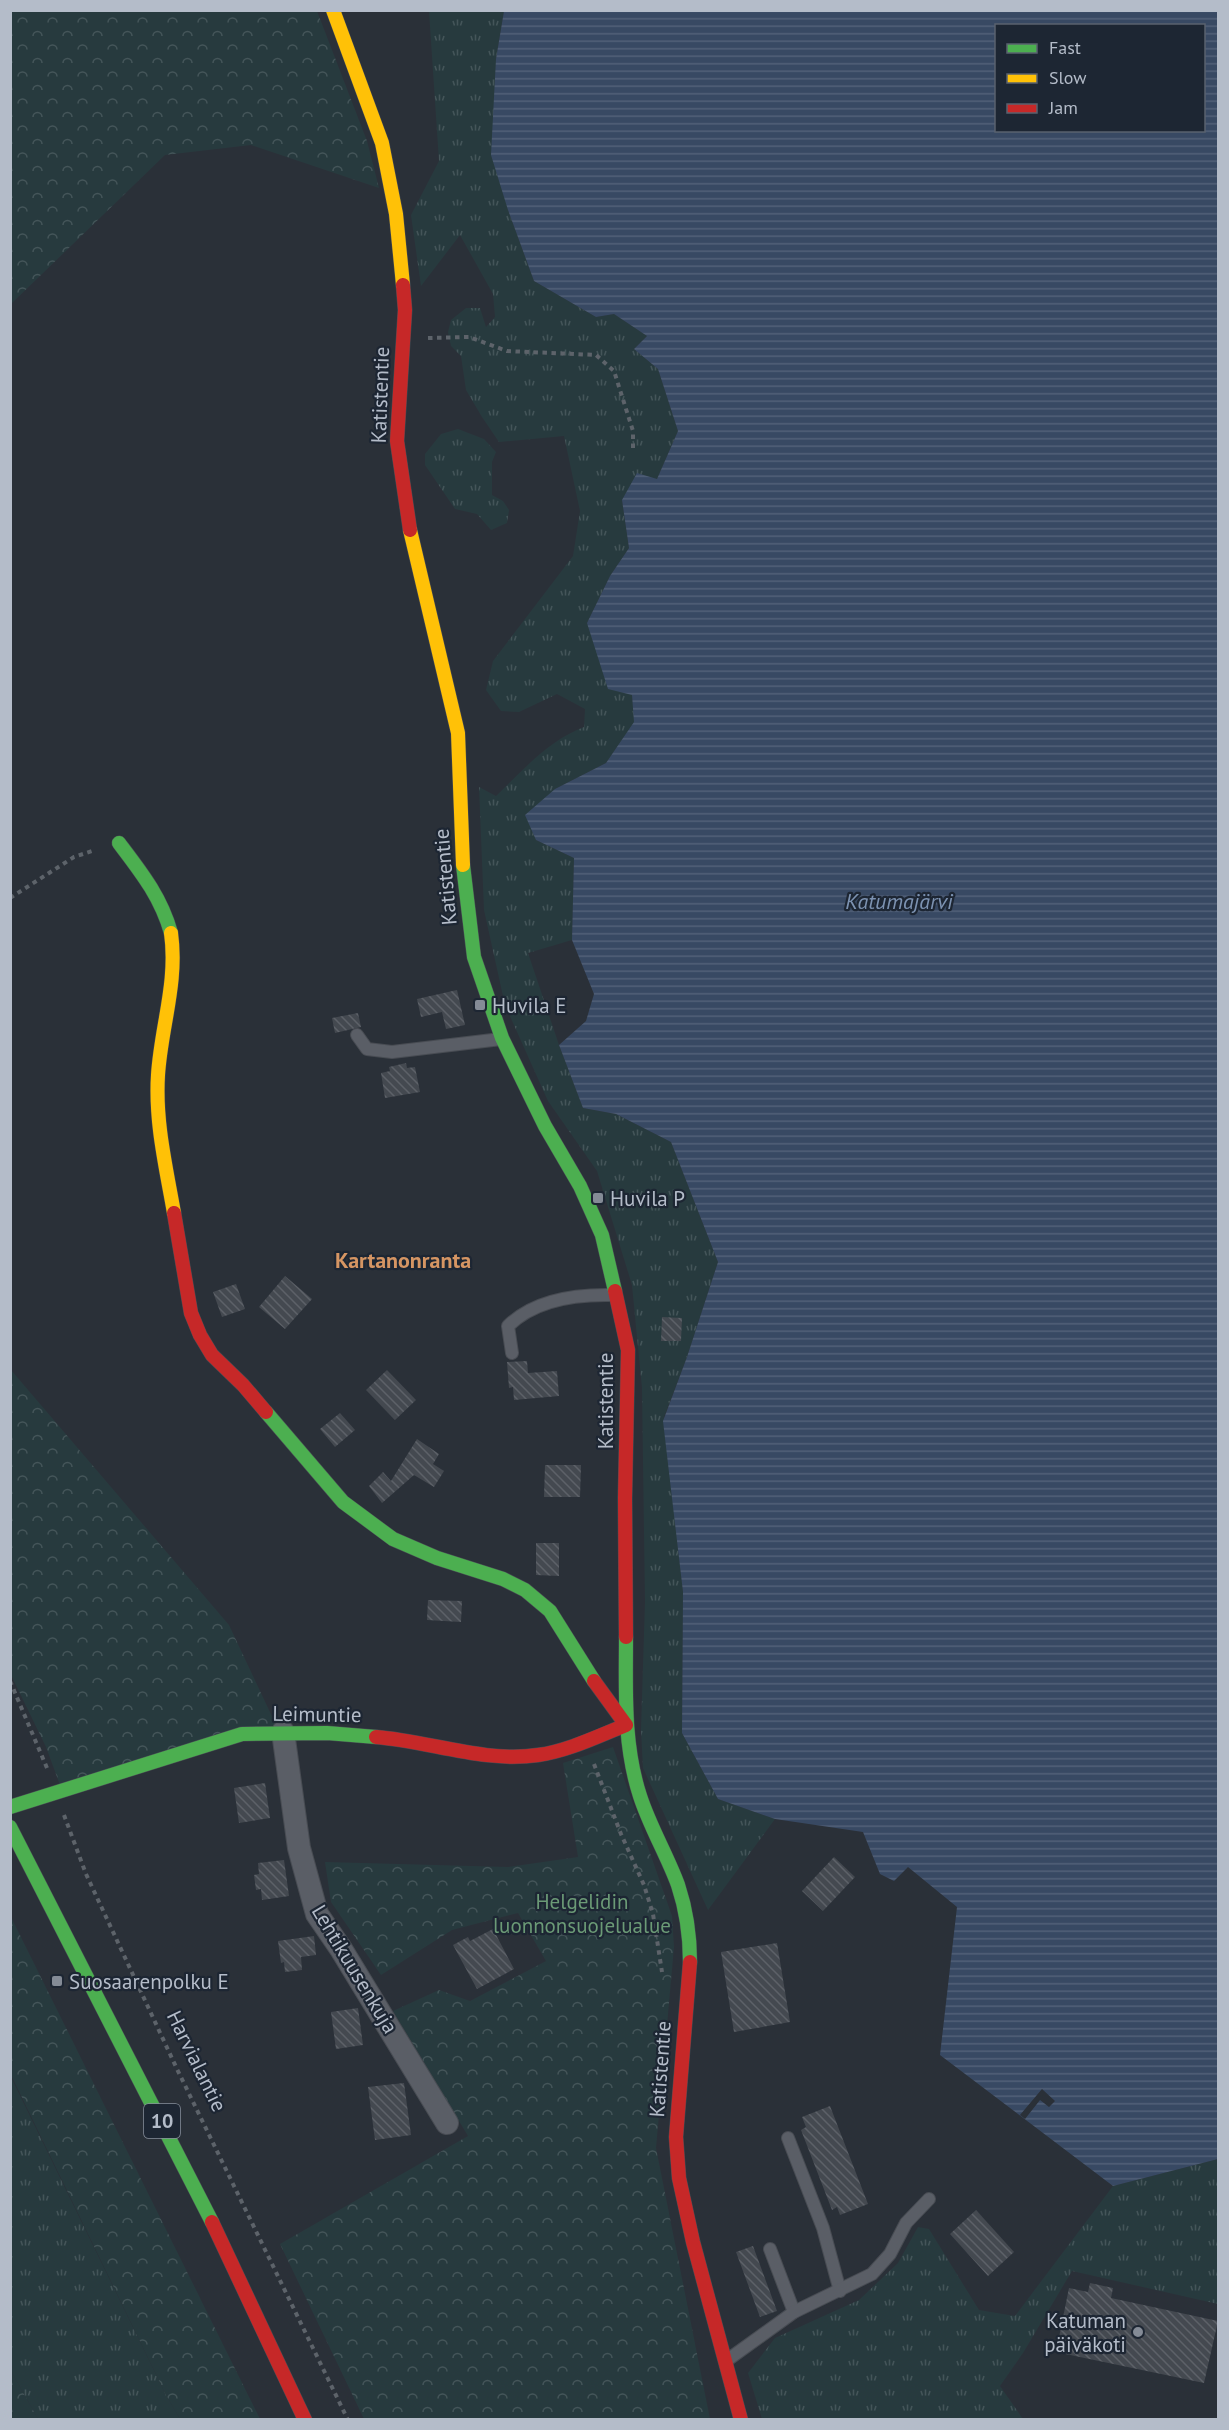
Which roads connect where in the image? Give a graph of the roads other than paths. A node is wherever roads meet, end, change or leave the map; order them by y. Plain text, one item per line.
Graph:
1 (333, 10) edge
2 (119, 843) road end
3 (357, 1035) dead end
4 (502, 1038) junction
5 (616, 1295) junction
6 (512, 1353) dead end
7 (626, 1725) junction
8 (283, 1732) junction
9 (10, 1807) edge
10 (10, 1827) edge
11 (447, 2123) dead end
12 (788, 2138) dead end
13 (929, 2199) dead end
14 (770, 2248) dead end
15 (840, 2291) junction
16 (794, 2312) junction
17 (725, 2361) junction
18 (305, 2420) edge
19 (741, 2420) edge

1 - 4 main road, Katistentie
2 - 7 main road
3 - 4 lane
4 - 5 main road, Katistentie
5 - 6 lane
5 - 7 main road, Katistentie
7 - 8 main road, Leimuntie
7 - 17 main road, Katistentie
8 - 9 main road, Leimuntie
8 - 11 street, Lehtikuusenkuja
10 - 18 main road, 10
12 - 15 lane
13 - 15 lane
14 - 16 lane
15 - 16 lane
16 - 17 lane
17 - 19 main road, Katistentie

